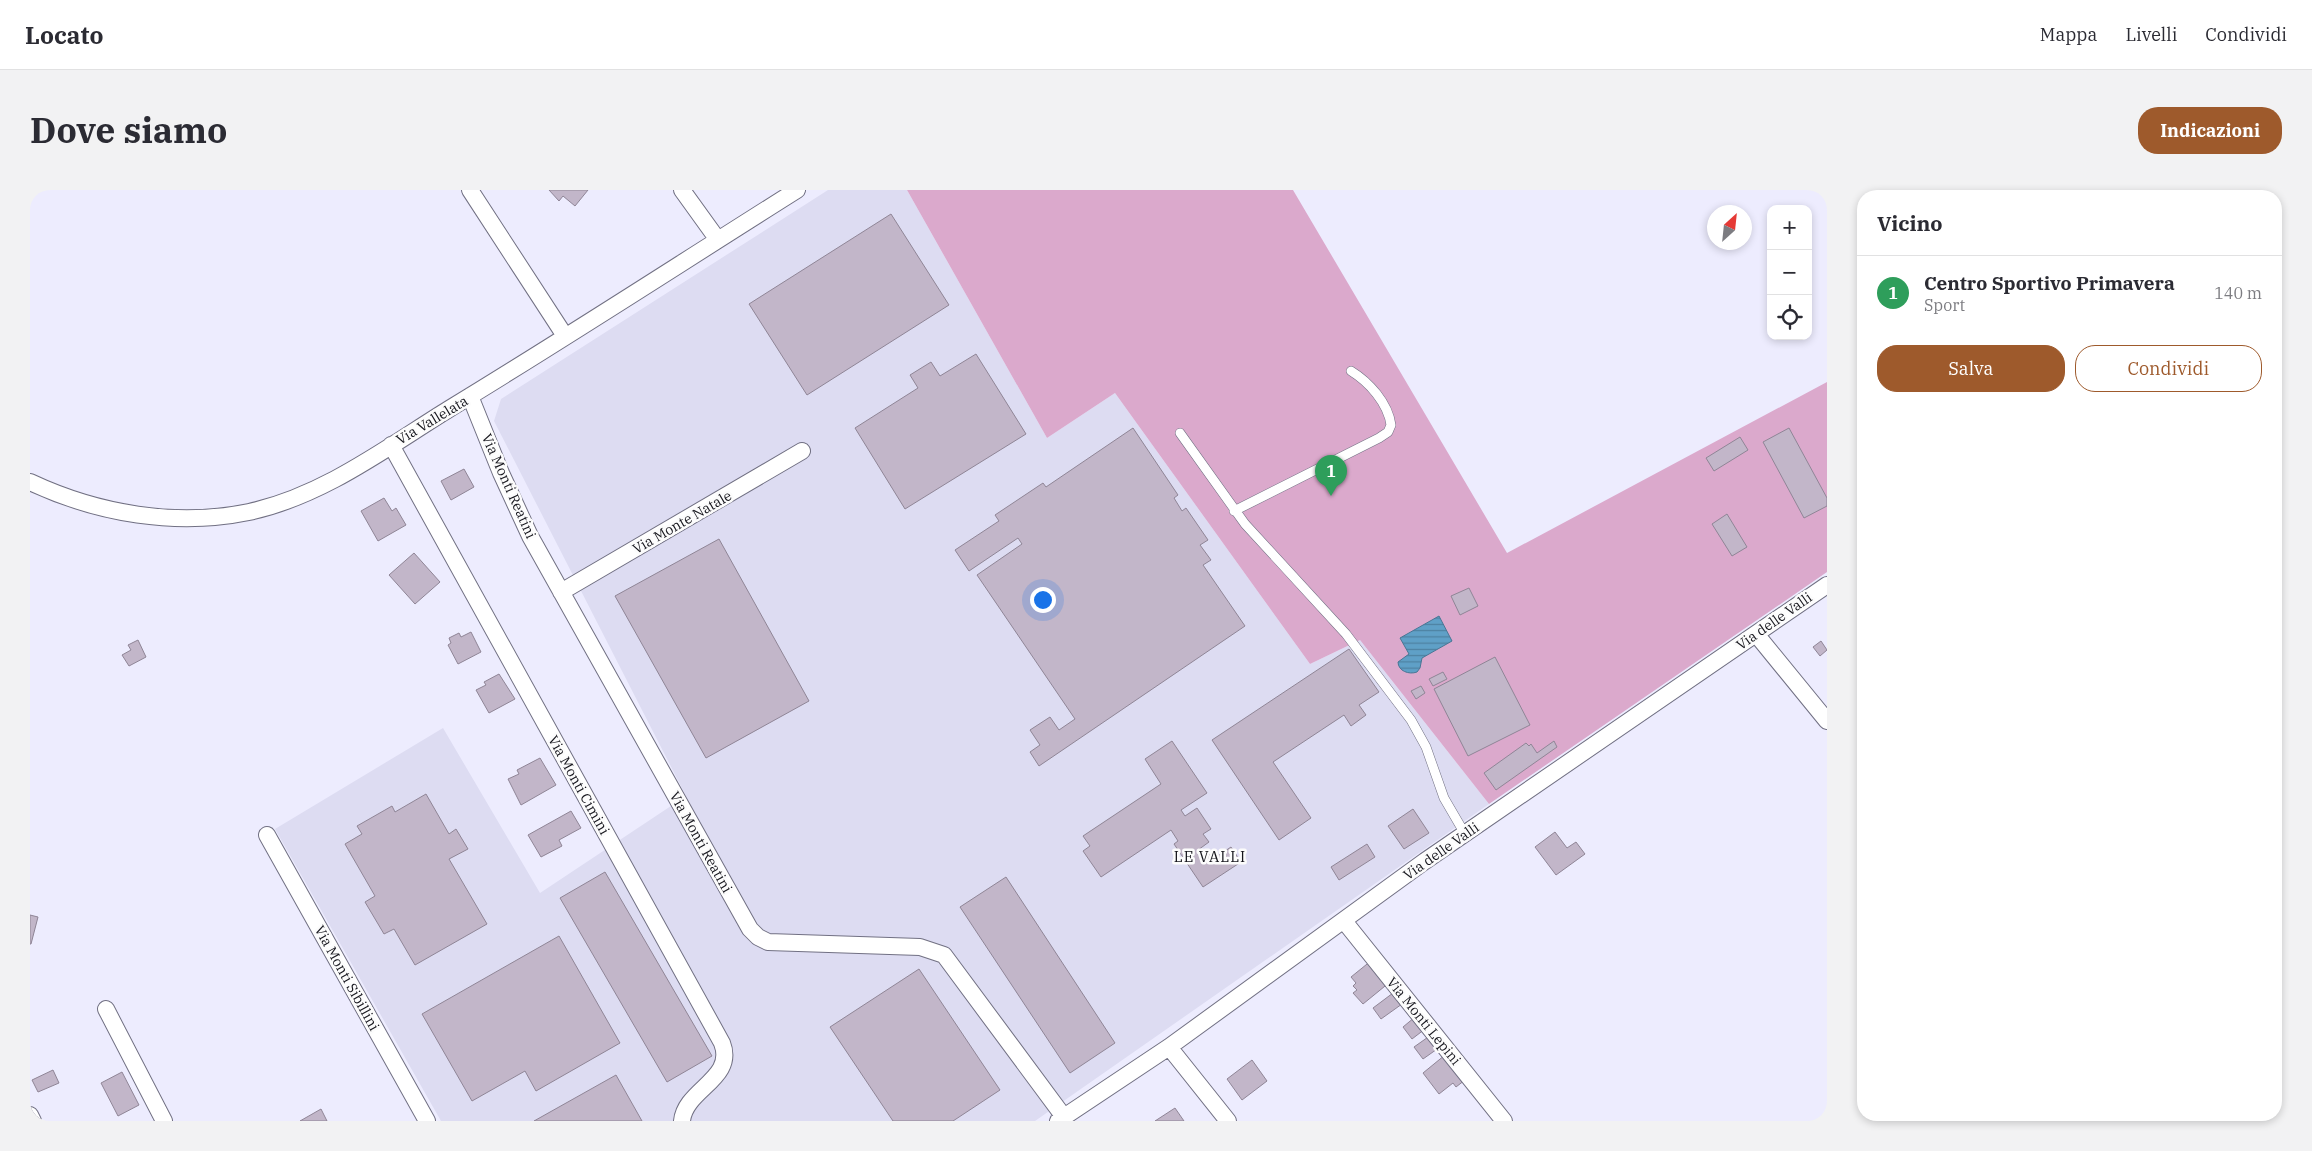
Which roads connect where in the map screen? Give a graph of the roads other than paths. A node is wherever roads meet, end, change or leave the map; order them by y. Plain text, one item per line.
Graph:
1 (470, 190) edge
2 (682, 190) edge
3 (797, 190) edge
4 (718, 240) junction
5 (565, 336) junction
6 (1351, 371) dead end
7 (470, 396) junction
8 (1180, 433) dead end
9 (391, 445) junction
10 (802, 451) dead end
11 (30, 482) edge
12 (1234, 511) junction
13 (1827, 585) edge
14 (562, 592) junction
15 (1756, 634) junction
16 (1827, 722) edge
17 (1465, 834) junction
18 (266, 835) dead end
19 (1344, 921) junction
20 (106, 1009) dead end
21 (1169, 1047) junction
22 (30, 1115) edge
23 (1061, 1119) edge
24 (33, 1121) edge
25 (164, 1121) edge
26 (427, 1121) edge
27 (682, 1121) edge
28 (1228, 1121) edge
29 (1504, 1121) edge

1 - 5 street
2 - 4 street
3 - 4 street, Via Vallelata
4 - 5 street, Via Vallelata
5 - 7 street, Via Vallelata
6 - 12 lane
7 - 9 street, Via Vallelata
7 - 14 street, Via Monti Reatini
8 - 12 lane
9 - 11 street, Via Vallelata
9 - 27 street, Via Monti Cimini
10 - 14 street, Via Monte Natale
12 - 17 lane
13 - 15 street, Via delle Valli
14 - 23 street, Via Monti Reatini
15 - 16 street
15 - 17 street, Via delle Valli
17 - 19 street, Via delle Valli
18 - 26 street, Via Monti Sibillini
19 - 21 street, Via delle Valli
19 - 29 street, Via Monti Lepini
20 - 25 street
21 - 23 street, Via delle Valli
21 - 28 street
22 - 24 street

